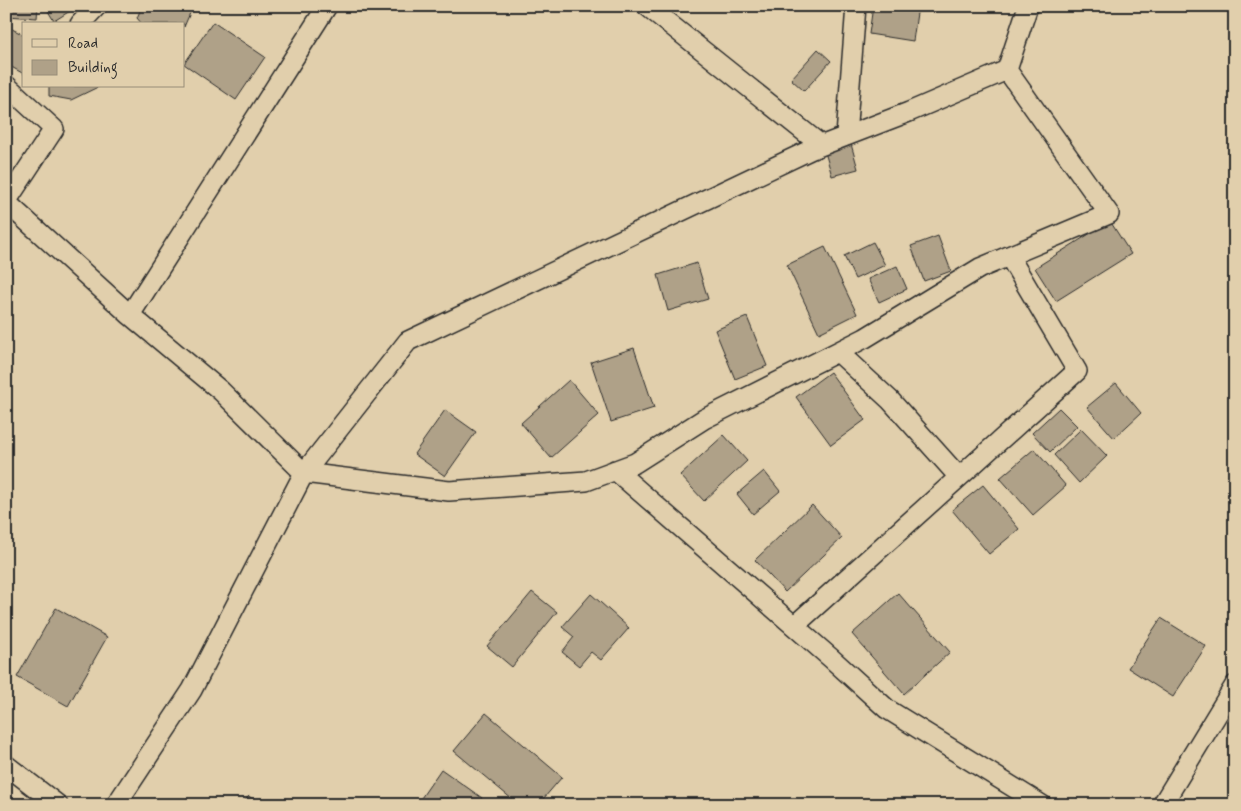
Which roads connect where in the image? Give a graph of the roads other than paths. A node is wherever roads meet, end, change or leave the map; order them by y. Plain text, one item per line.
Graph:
1 (97, 6) edge
2 (327, 6) edge
3 (647, 6) edge
4 (856, 6) edge
5 (1028, 6) edge
6 (82, 22) edge
7 (1007, 70) junction
8 (15, 88) edge
9 (846, 136) junction
10 (821, 145) junction
11 (6, 202) edge
12 (1009, 256) junction
13 (130, 315) junction
14 (838, 352) junction
15 (615, 470) junction
16 (304, 473) junction
17 (959, 477) junction
18 (794, 626) junction
19 (1235, 685) edge
20 (6, 765) edge
21 (58, 805) edge
22 (116, 805) edge
23 (1042, 805) edge
24 (1162, 805) edge

1 - 6 street
2 - 13 street
3 - 10 street
4 - 9 street
5 - 7 street
7 - 9 street
7 - 12 street
8 - 11 street
9 - 10 street
10 - 16 street
11 - 13 street
12 - 14 street
12 - 17 street
13 - 16 street
14 - 15 street
14 - 17 street
15 - 16 street
15 - 18 street
16 - 22 street
17 - 18 street
18 - 23 street
19 - 24 street
20 - 21 street

